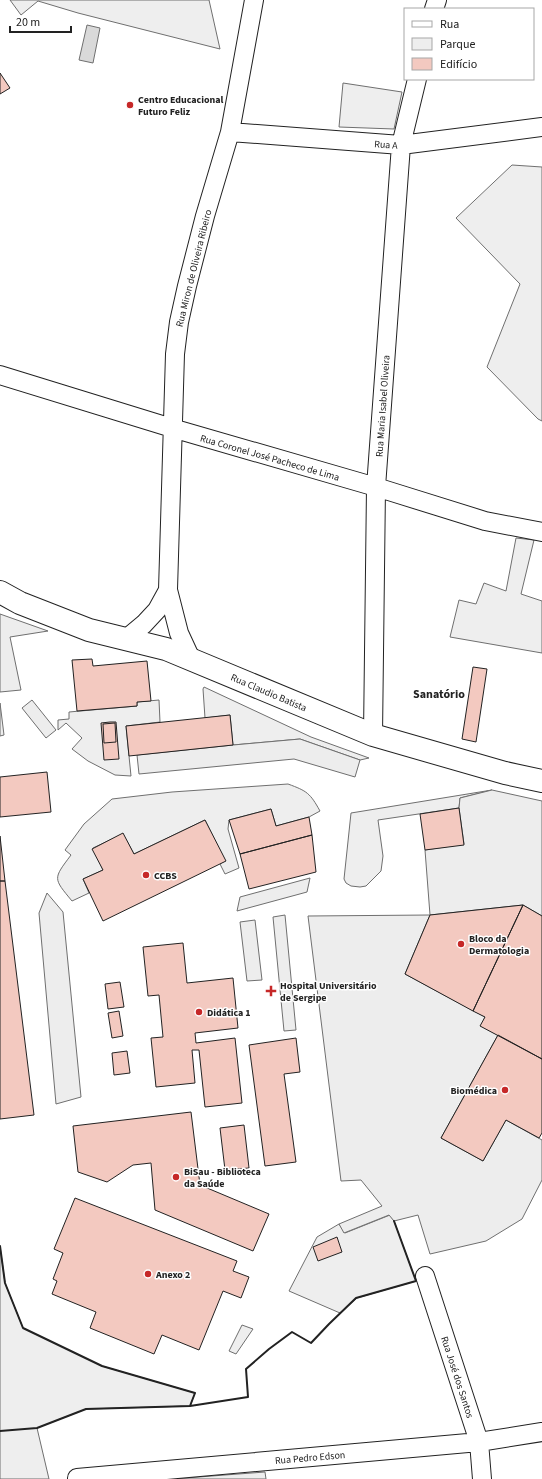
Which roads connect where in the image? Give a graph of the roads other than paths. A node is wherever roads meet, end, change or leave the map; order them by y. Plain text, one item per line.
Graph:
1 (254, 0) edge
2 (417, 80) edge
3 (542, 127) edge
4 (230, 132) junction
5 (401, 145) junction
6 (0, 375) edge
7 (172, 428) junction
8 (376, 487) junction
9 (542, 532) edge
10 (168, 590) junction
11 (0, 592) edge
12 (126, 640) junction
13 (191, 659) junction
14 (373, 735) junction
15 (542, 781) edge
16 (425, 1276) dead end
17 (542, 1432) edge
18 (479, 1442) junction
19 (165, 1475) edge
20 (77, 1478) edge
21 (482, 1479) edge

1 - 4 street, Rua Miron de Oliveira Ribeiro
2 - 5 street, Rua Maria Isabel Oliveira
3 - 5 street, Rua A
4 - 5 street, Rua A
4 - 7 street, Rua Miron de Oliveira Ribeiro
5 - 8 street, Rua Maria Isabel Oliveira
6 - 7 street, Rua Coronel José Pacheco de Lima
7 - 8 street, Rua Coronel José Pacheco de Lima
7 - 10 street, Rua Miron de Oliveira Ribeiro
8 - 9 street, Rua Coronel José Pacheco de Lima
8 - 14 street, Rua Maria Isabel Oliveira
10 - 12 street, Rua Miron de Oliveira Ribeiro
10 - 13 street, Rua Miron de Oliveira Ribeiro
11 - 12 main road, Rua Claudio Batista
12 - 13 main road, Rua Claudio Batista
13 - 14 main road, Rua Claudio Batista
14 - 15 main road, Rua Claudio Batista
16 - 18 street, Rua José dos Santos
17 - 18 street, Rua Pedro Edson
18 - 19 street, Rua Pedro Edson
18 - 21 street, Rua José dos Santos
19 - 20 street, Rua Pedro Edson

